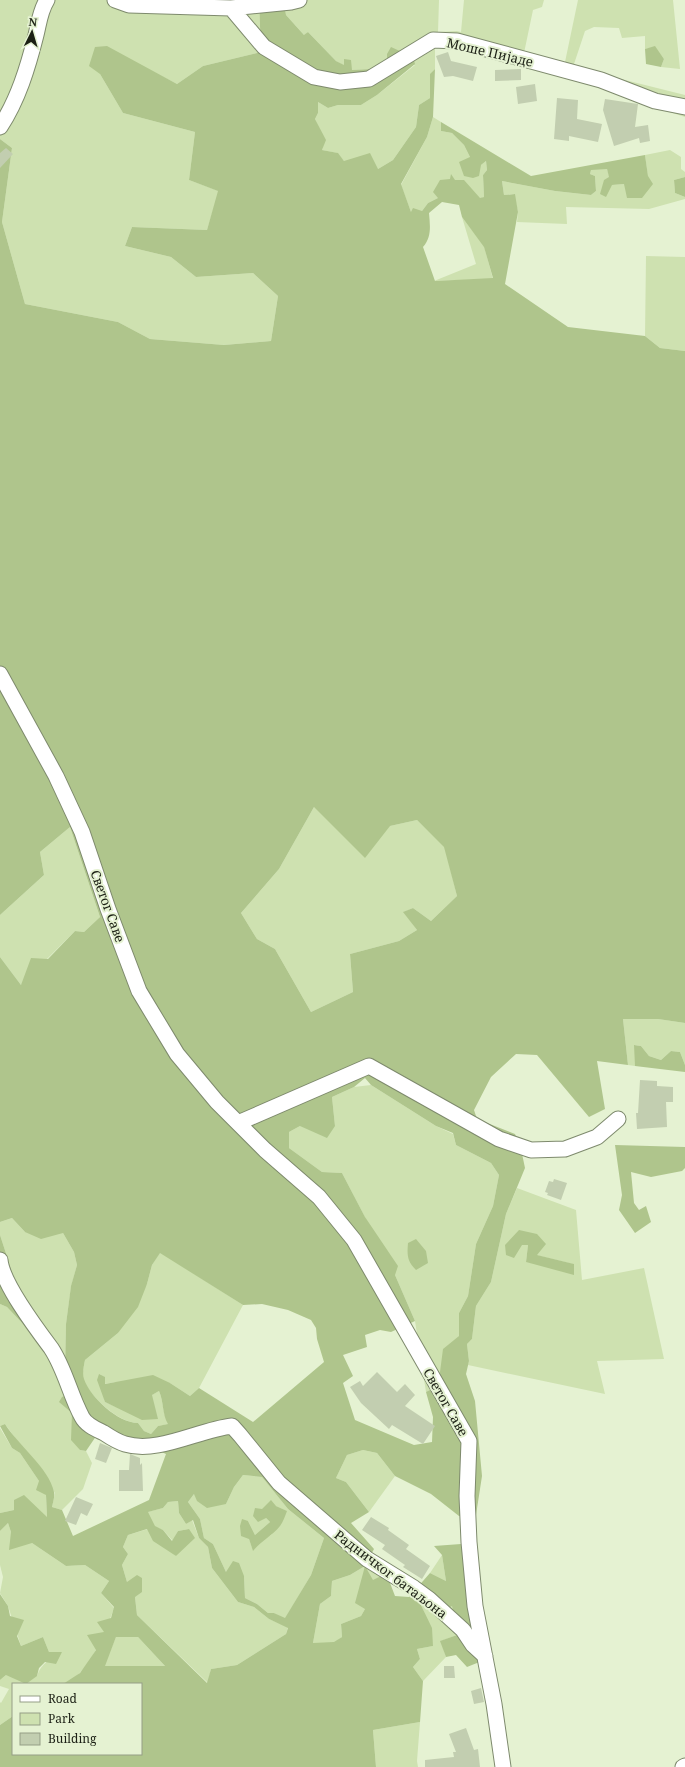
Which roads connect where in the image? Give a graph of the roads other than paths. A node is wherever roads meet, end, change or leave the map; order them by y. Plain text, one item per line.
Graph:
1 (46, 0) edge
2 (115, 0) edge
3 (299, 0) edge
4 (231, 8) junction
5 (685, 107) edge
6 (0, 128) edge
7 (0, 674) edge
8 (618, 1119) dead end
9 (238, 1123) junction
10 (0, 1260) edge
11 (485, 1656) junction
12 (503, 1767) edge

1 - 6 street
2 - 4 street
3 - 4 street
4 - 5 street, Моше Пијаде
7 - 9 street, Светог Саве
8 - 9 street
9 - 11 street, Светог Саве
10 - 11 street, Радничког батаљона
11 - 12 street, Светог Саве

